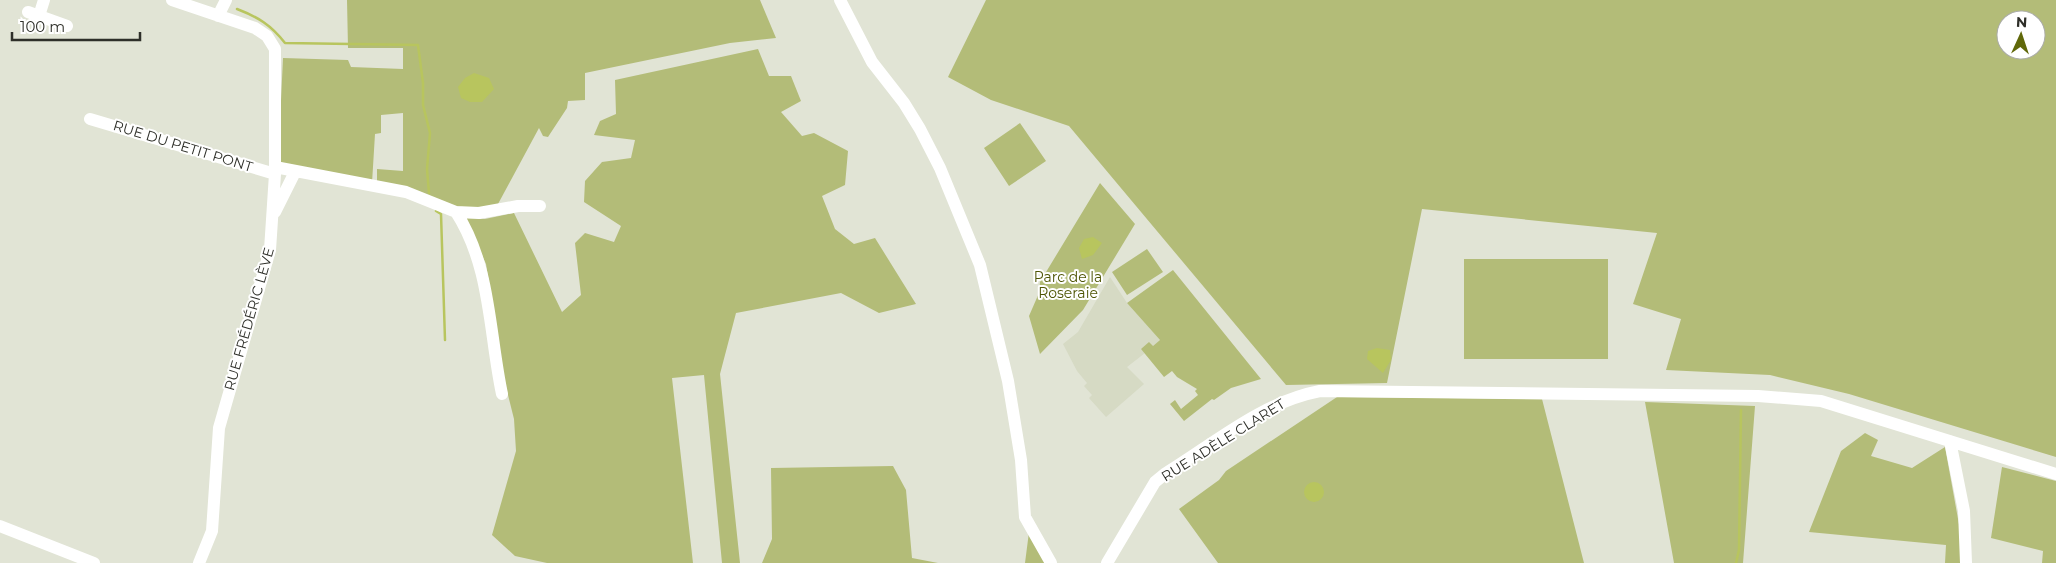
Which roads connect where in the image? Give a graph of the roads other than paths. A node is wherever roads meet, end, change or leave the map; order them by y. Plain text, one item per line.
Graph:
1 (44, 0) edge
2 (172, 0) edge
3 (226, 0) edge
4 (840, 0) edge
5 (218, 16) junction
6 (67, 26) dead end
7 (90, 119) dead end
8 (275, 170) junction
9 (295, 172) junction
10 (540, 206) dead end
11 (456, 212) junction
12 (273, 214) junction
13 (502, 394) dead end
14 (1950, 441) junction
15 (2056, 474) edge
16 (0, 526) edge
17 (94, 563) edge
18 (199, 563) edge
19 (1051, 563) edge
20 (1107, 563) edge
21 (1966, 563) edge

1 - 6 street
2 - 5 street, RUE FRÉDÉRIC LÈVE
3 - 5 street
4 - 19 street
5 - 8 street, RUE FRÉDÉRIC LÈVE
7 - 8 street, RUE DU PETIT PONT
8 - 9 street, RUE DU PETIT PONT
8 - 12 street, RUE FRÉDÉRIC LÈVE
9 - 11 street, RUE DU PETIT PONT
9 - 12 street
10 - 11 street
11 - 13 street
12 - 18 street, RUE FRÉDÉRIC LÈVE
14 - 15 street, RUE ADÈLE CLARET
14 - 20 street, RUE ADÈLE CLARET
14 - 21 street
16 - 17 street

